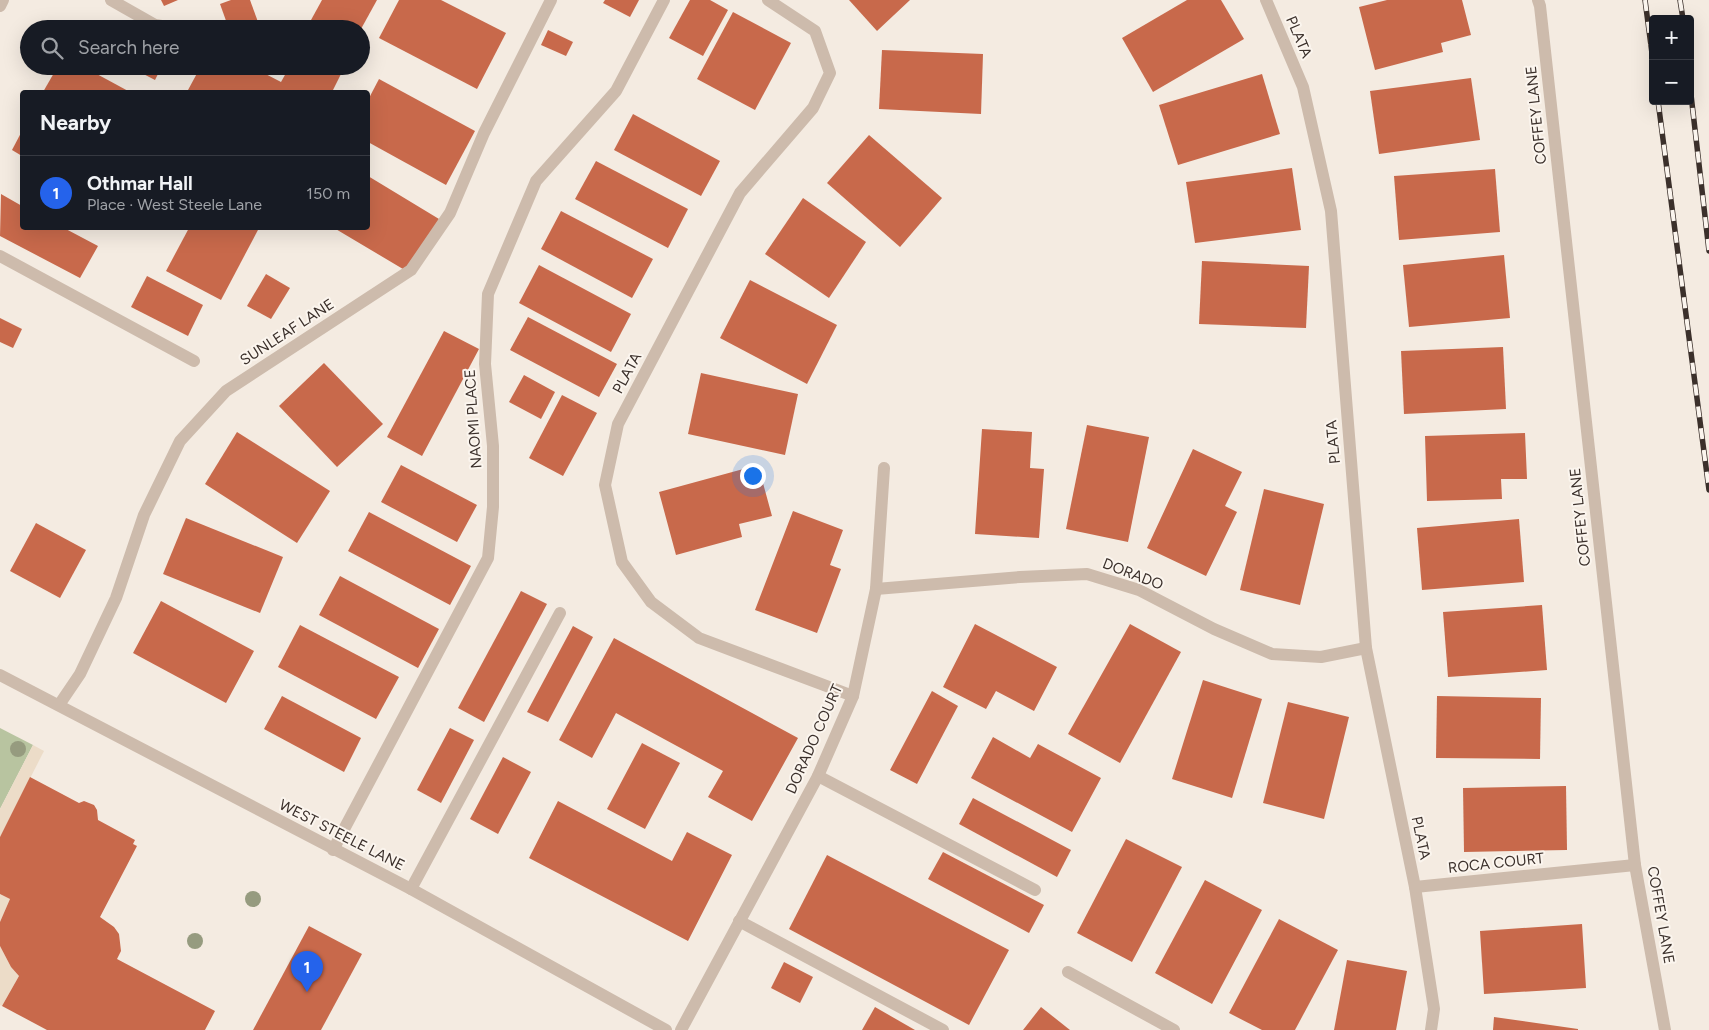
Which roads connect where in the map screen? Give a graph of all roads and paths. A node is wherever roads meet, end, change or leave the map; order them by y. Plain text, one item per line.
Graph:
1 (3, 0) edge
2 (111, 0) edge
3 (550, 0) edge
4 (664, 0) edge
5 (768, 0) edge
6 (1266, 0) edge
7 (1538, 0) edge
8 (0, 6) edge
9 (146, 20) edge
10 (0, 256) edge
11 (194, 361) dead end
12 (884, 468) dead end
13 (876, 589) junction
14 (560, 613) dead end
15 (1366, 648) junction
16 (0, 675) edge
17 (853, 696) junction
18 (59, 705) junction
19 (818, 776) junction
20 (333, 850) junction
21 (1635, 865) junction
22 (1415, 887) junction
23 (411, 889) junction
24 (1035, 890) dead end
25 (739, 921) junction
26 (1068, 972) dead end
27 (666, 1030) edge
28 (681, 1030) edge
29 (944, 1030) edge
30 (1174, 1030) edge
31 (1431, 1030) edge
32 (1665, 1030) edge

1 - 8 street
2 - 9 street
3 - 18 street, SUNLEAF LANE
4 - 20 street, NAOMI PLACE
5 - 17 street, PLATA
6 - 15 street, PLATA
7 - 21 street, COFFEY LANE
10 - 11 street
12 - 13 street, DORADO COURT
13 - 15 street, DORADO
13 - 17 street, DORADO COURT
14 - 23 street
15 - 22 street, PLATA
16 - 18 street, WEST STEELE LANE
17 - 19 street, DORADO COURT
18 - 20 street, WEST STEELE LANE
19 - 24 street
19 - 25 street, DORADO COURT
20 - 23 street, WEST STEELE LANE
21 - 22 street, ROCA COURT
21 - 32 street, COFFEY LANE
22 - 31 street
23 - 27 street, WEST STEELE LANE
25 - 28 street, DORADO COURT
25 - 29 street
26 - 30 street

